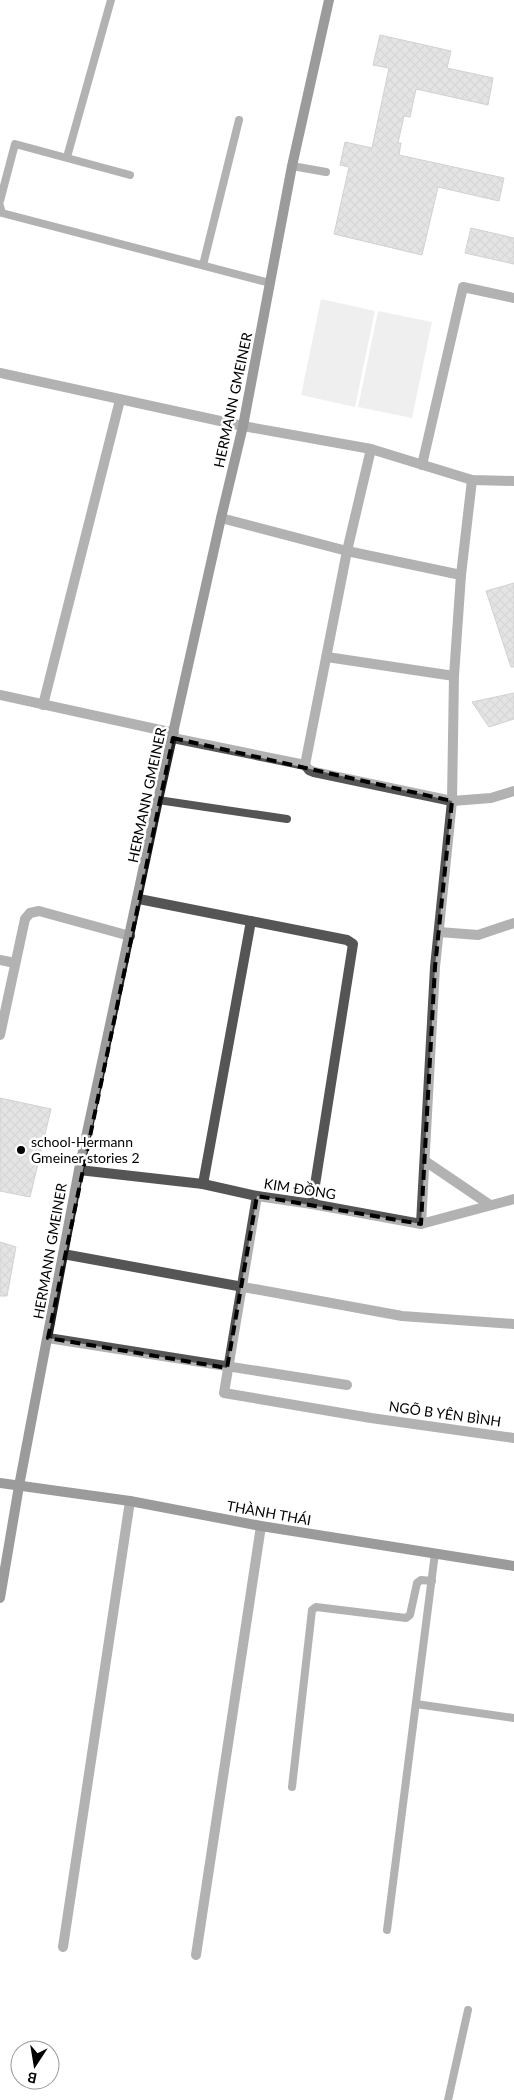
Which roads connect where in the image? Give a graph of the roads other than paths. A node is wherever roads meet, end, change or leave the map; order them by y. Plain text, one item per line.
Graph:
1 (111, 0) edge
2 (329, 0) edge
3 (239, 120) dead end
4 (67, 157) junction
5 (292, 166) junction
6 (326, 172) dead end
7 (130, 175) dead end
8 (0, 201) edge
9 (0, 206) edge
10 (203, 265) junction
11 (270, 282) junction
12 (514, 298) edge
13 (1, 376) edge
14 (120, 400) junction
15 (243, 426) junction
16 (371, 449) junction
17 (422, 465) junction
18 (472, 480) junction
19 (514, 481) edge
20 (221, 518) junction
21 (348, 551) junction
22 (461, 574) junction
23 (327, 657) junction
24 (454, 676) junction
25 (0, 695) edge
26 (43, 705) junction
27 (174, 736) junction
28 (305, 765) junction
29 (514, 791) edge
30 (158, 800) junction
31 (452, 801) junction
32 (287, 819) dead end
33 (139, 899) junction
34 (251, 921) junction
35 (514, 923) edge
36 (439, 932) junction
37 (130, 936) junction
38 (0, 960) edge
39 (15, 963) junction
40 (0, 1035) edge
41 (425, 1161) junction
42 (79, 1170) junction
43 (203, 1184) junction
44 (257, 1196) junction
45 (514, 1199) edge
46 (312, 1204) junction
47 (490, 1206) junction
48 (421, 1224) junction
49 (63, 1254) junction
50 (241, 1287) junction
51 (514, 1324) edge
52 (48, 1338) junction
53 (227, 1368) junction
54 (347, 1385) dead end
55 (514, 1438) edge
56 (0, 1484) edge
57 (19, 1486) junction
58 (130, 1502) junction
59 (261, 1526) junction
60 (435, 1554) junction
61 (514, 1566) edge
62 (432, 1581) junction
63 (0, 1598) edge
64 (416, 1704) junction
65 (514, 1718) edge
66 (292, 1787) dead end
67 (387, 1930) dead end
68 (63, 1947) dead end
69 (196, 1955) dead end
70 (468, 2010) dead end
71 (448, 2100) edge

1 - 4 lane
2 - 5 street, HERMANN GMEINER
3 - 10 lane
4 - 7 lane
4 - 8 lane
5 - 6 lane
5 - 11 street, HERMANN GMEINER
9 - 10 lane
10 - 11 lane
11 - 15 street, HERMANN GMEINER
12 - 17 street
13 - 14 street
14 - 15 street
14 - 26 street
15 - 16 street
15 - 20 street, HERMANN GMEINER
16 - 17 street
16 - 21 street
17 - 18 street
18 - 19 street
18 - 22 street
20 - 21 street
20 - 27 street, HERMANN GMEINER
21 - 22 street
21 - 23 street
22 - 24 street
23 - 24 street
23 - 28 street
24 - 31 street
25 - 26 street
26 - 27 street
27 - 28 street
27 - 30 street, HERMANN GMEINER
28 - 31 street
29 - 31 street
30 - 32 lane
30 - 33 street, HERMANN GMEINER
31 - 36 street
33 - 34 street
33 - 37 street, HERMANN GMEINER
34 - 43 street
34 - 46 street
35 - 36 street
36 - 41 street
37 - 39 street
37 - 42 street, HERMANN GMEINER
38 - 39 street
39 - 40 street
41 - 47 street
41 - 48 street
42 - 43 street, KIM ĐỒNG
42 - 49 street, HERMANN GMEINER
43 - 44 street, KIM ĐỒNG
44 - 46 street, KIM ĐỒNG
44 - 50 street
45 - 47 street, KIM ĐỒNG
46 - 48 street, KIM ĐỒNG
47 - 48 street, KIM ĐỒNG
49 - 50 street
49 - 52 street, HERMANN GMEINER
50 - 51 street
50 - 53 street
52 - 53 street
52 - 57 street, HERMANN GMEINER
53 - 54 street
53 - 55 street, NGÕ B YÊN BÌNH
56 - 57 street, THÀNH THÁI
57 - 58 street, THÀNH THÁI
57 - 63 street, HERMANN GMEINER
58 - 59 street, THÀNH THÁI
58 - 68 street
59 - 60 street, THÀNH THÁI
59 - 69 street
60 - 61 street, THÀNH THÁI
60 - 62 lane
62 - 64 lane
62 - 66 lane
64 - 65 lane
64 - 67 lane
70 - 71 lane

